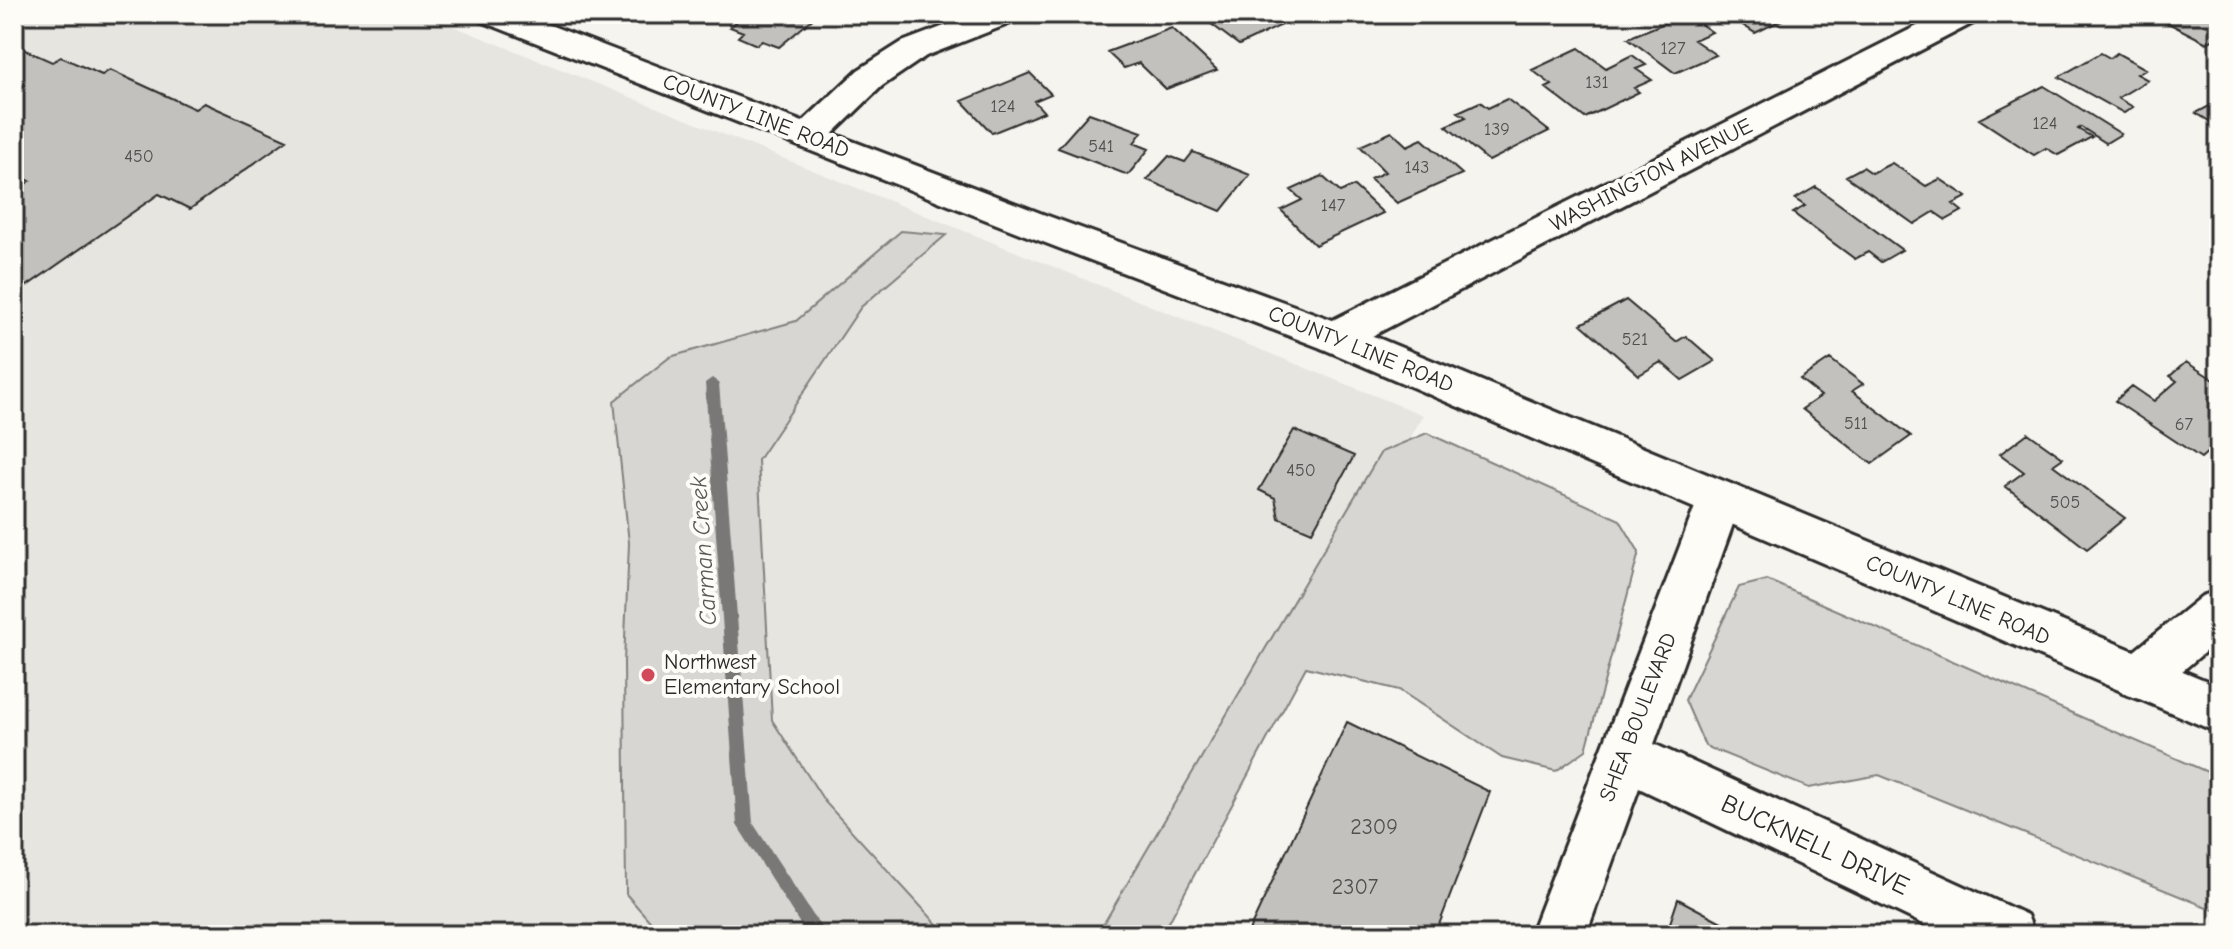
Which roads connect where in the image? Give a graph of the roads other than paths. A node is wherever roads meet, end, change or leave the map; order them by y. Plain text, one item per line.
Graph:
1 (492, 14) edge
2 (1005, 14) edge
3 (1966, 14) edge
4 (809, 136) junction
5 (1335, 337) junction
6 (1720, 499) junction
7 (2219, 611) edge
8 (2139, 677) junction
9 (2219, 710) edge
10 (1623, 755) junction
11 (1558, 935) edge
12 (2007, 935) edge

1 - 4 street, COUNTY LINE ROAD
2 - 4 street
3 - 5 street, WASHINGTON AVENUE
4 - 5 street, COUNTY LINE ROAD
5 - 6 street, COUNTY LINE ROAD
6 - 8 street, COUNTY LINE ROAD
6 - 10 street, SHEA BOULEVARD
7 - 8 street
8 - 9 street, COUNTY LINE ROAD
10 - 11 street, SHEA BOULEVARD
10 - 12 street, BUCKNELL DRIVE

